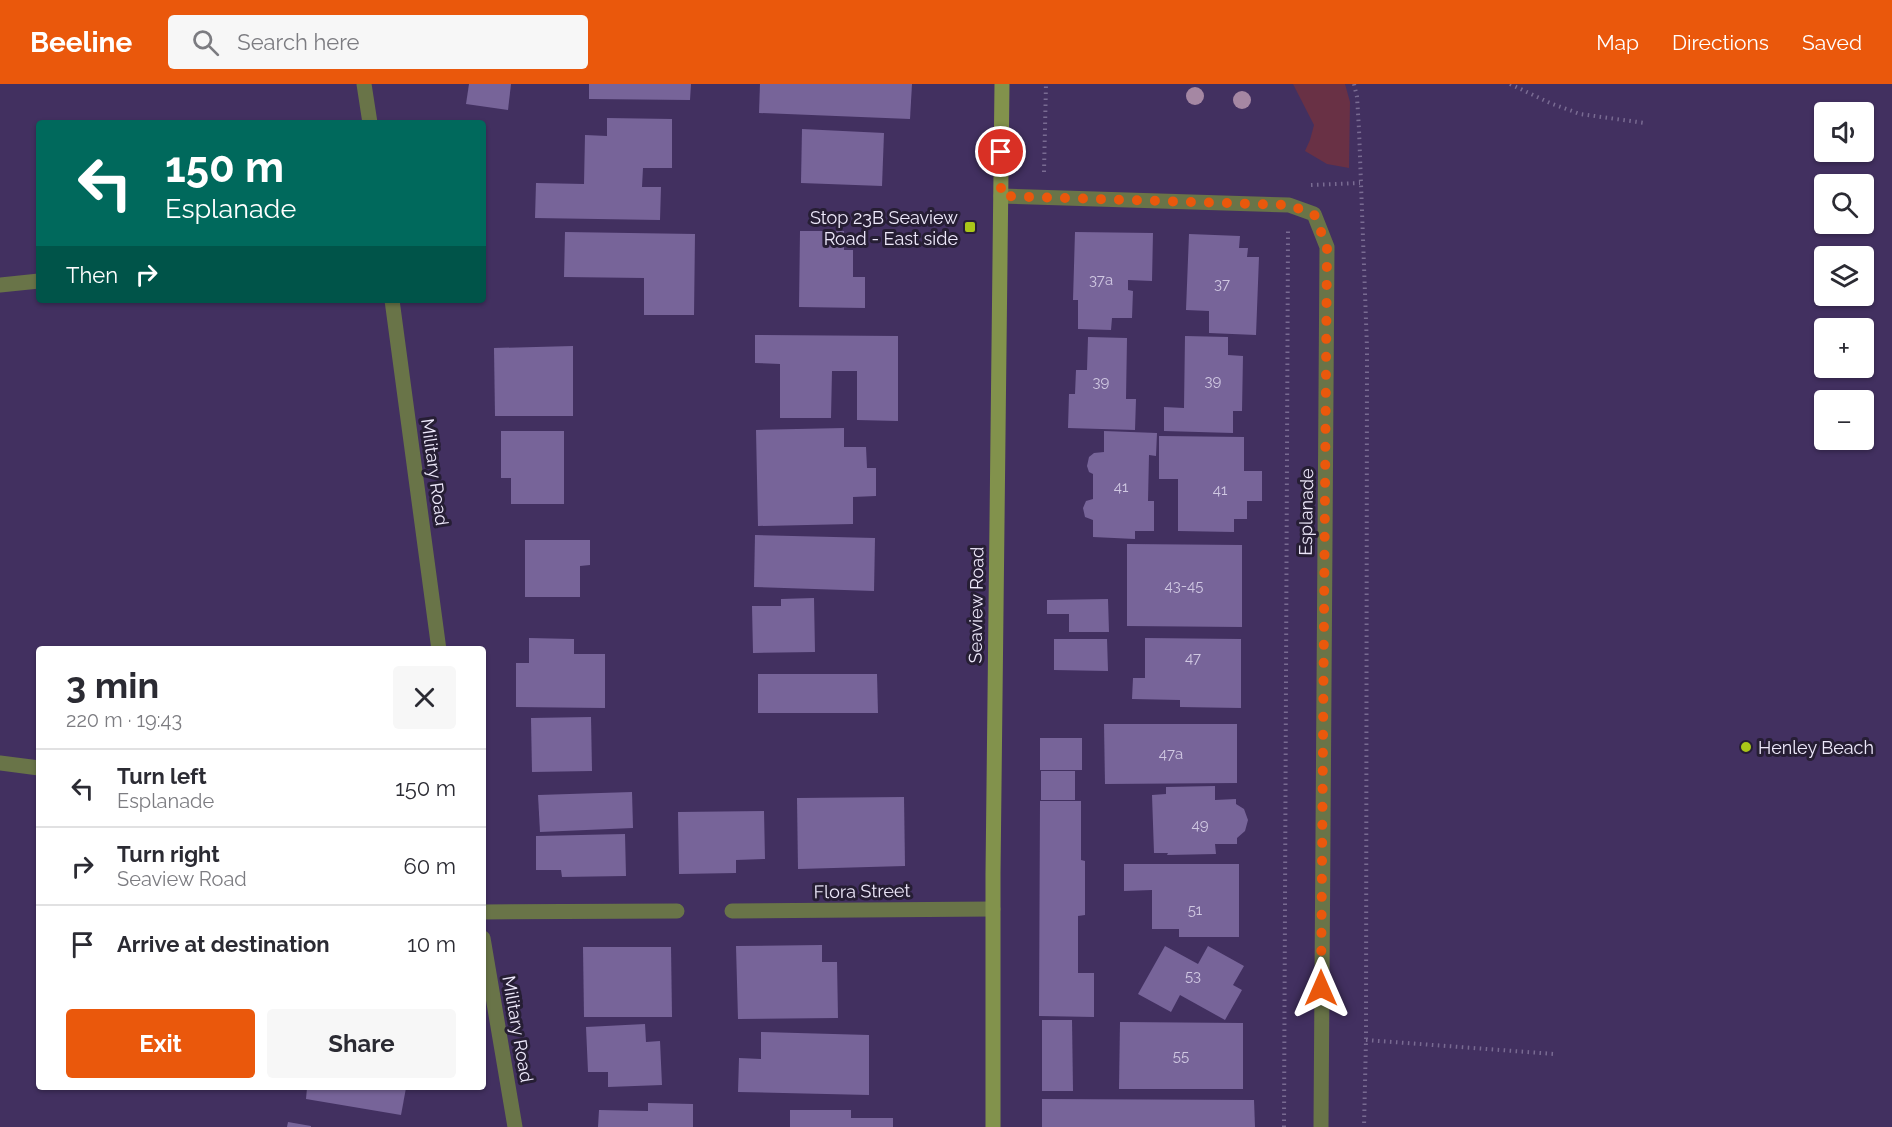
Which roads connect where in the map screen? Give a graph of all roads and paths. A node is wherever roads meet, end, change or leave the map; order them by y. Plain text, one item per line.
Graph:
1 (364, 84) edge
2 (1002, 84) edge
3 (1046, 84) edge
4 (1354, 84) edge
5 (1510, 84) edge
6 (370, 120) edge
7 (1645, 123) dead end
8 (1044, 172) dead end
9 (1360, 183) junction
10 (1307, 186) dead end
11 (1001, 196) junction
12 (1288, 230) dead end
13 (36, 280) edge
14 (0, 285) edge
15 (392, 303) edge
16 (438, 646) edge
17 (0, 763) edge
18 (36, 768) edge
19 (993, 909) junction
20 (677, 911) dead end
21 (732, 911) dead end
22 (486, 912) edge
23 (486, 956) edge
24 (1366, 1040) junction
25 (1554, 1054) dead end
26 (515, 1127) edge
27 (993, 1127) edge
28 (1284, 1127) edge
29 (1321, 1127) edge
30 (1364, 1127) edge

1 - 6 street
2 - 11 main road, Seaview Road
3 - 8 path
4 - 9 path
5 - 7 path
9 - 10 path
9 - 24 path
11 - 19 main road, Seaview Road
11 - 29 street, Esplanade
12 - 28 path
13 - 14 street
15 - 16 street, Military Road
17 - 18 street
19 - 21 street, Flora Street
19 - 27 main road, Seaview Road
20 - 22 street
23 - 26 street, Military Road
24 - 25 path
24 - 30 path

